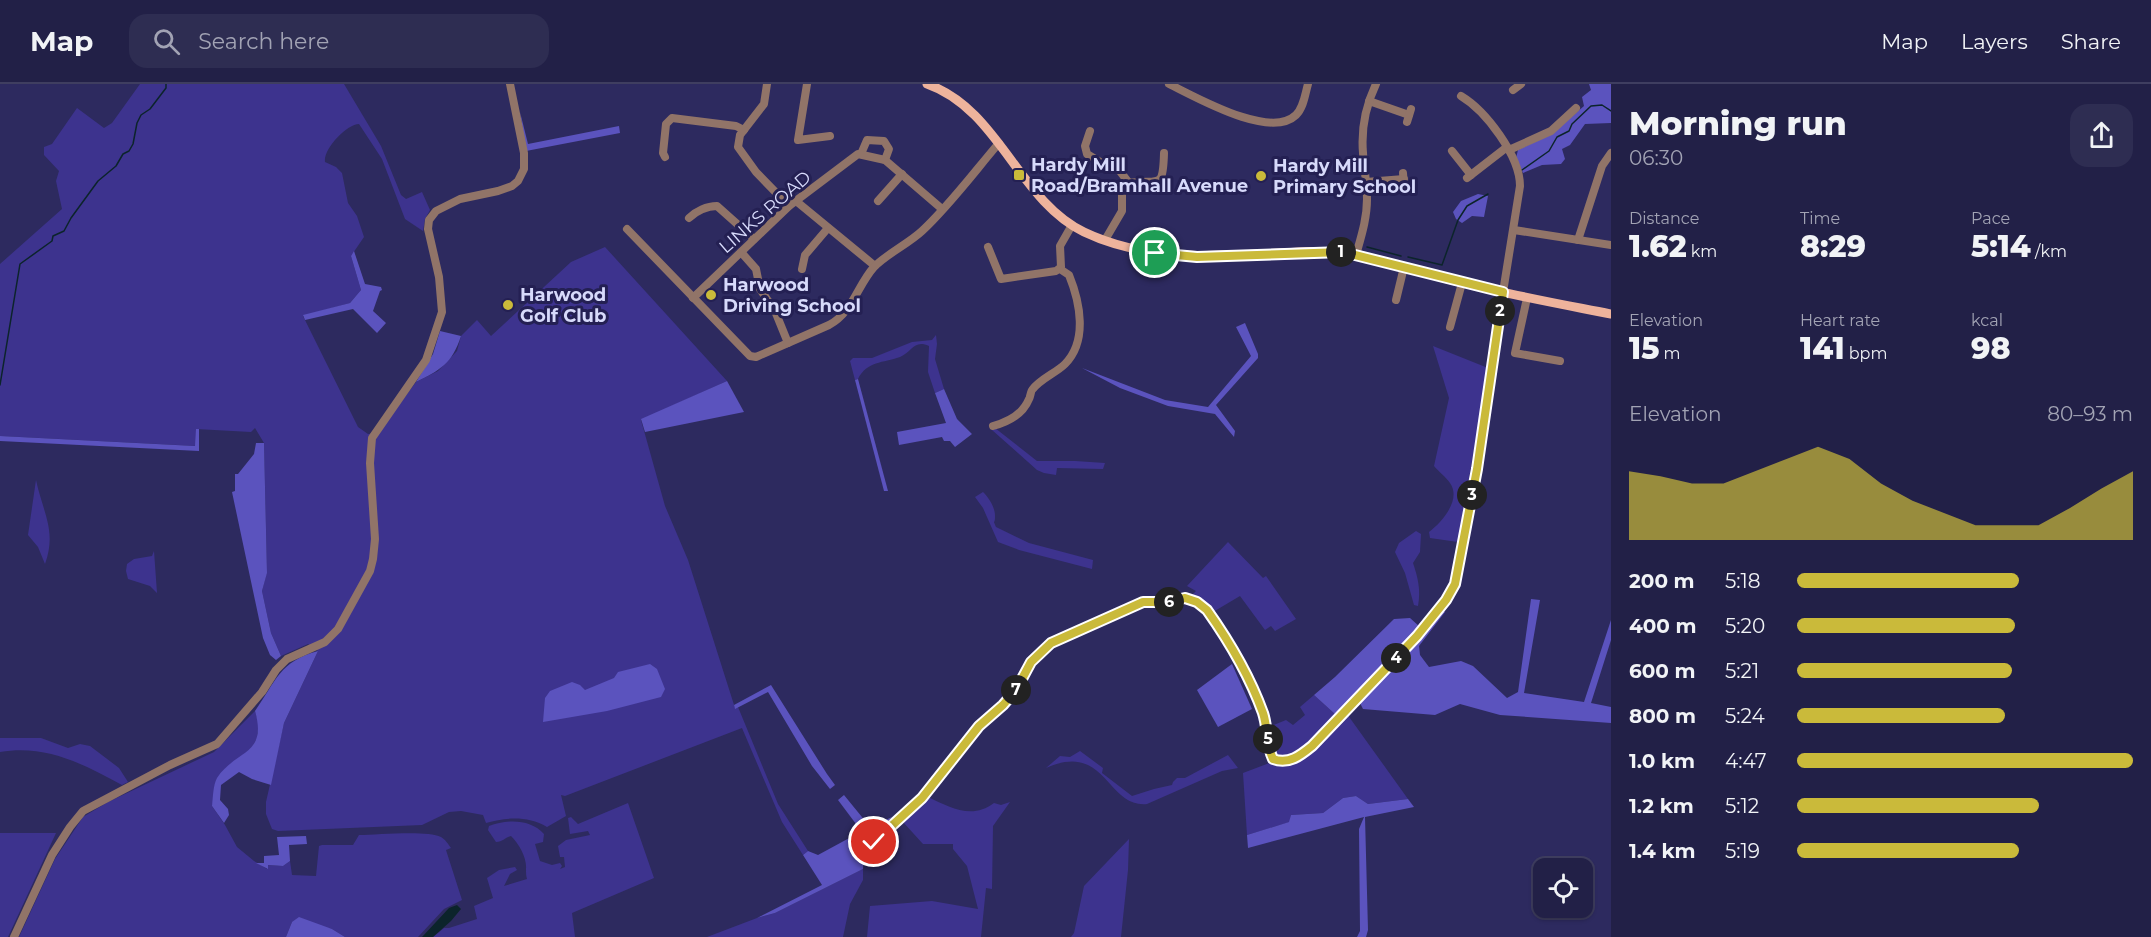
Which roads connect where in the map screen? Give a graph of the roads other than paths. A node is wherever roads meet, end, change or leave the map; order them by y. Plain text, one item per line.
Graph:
1 (510, 84) edge
2 (767, 84) edge
3 (807, 84) edge
4 (927, 84) edge
5 (1169, 84) edge
6 (1308, 84) edge
7 (1376, 84) edge
8 (1521, 84) edge
9 (1513, 91) dead end
10 (1461, 96) dead end
11 (1369, 101) junction
12 (1576, 108) dead end
13 (1409, 115) dead end
14 (744, 130) junction
15 (830, 136) dead end
16 (1090, 136) dead end
17 (999, 143) junction
18 (1508, 148) junction
19 (1452, 151) dead end
20 (1164, 153) dead end
21 (1611, 153) edge
22 (861, 154) junction
23 (665, 157) dead end
24 (885, 160) junction
25 (902, 174) junction
26 (1404, 179) dead end
27 (1366, 182) junction
28 (1129, 183) junction
29 (879, 199) dead end
30 (793, 203) junction
31 (942, 208) junction
32 (688, 219) dead end
33 (1072, 225) junction
34 (828, 228) junction
35 (627, 229) dead end
36 (1514, 230) junction
37 (754, 239) junction
38 (1105, 240) junction
39 (1578, 240) junction
40 (1611, 245) edge
41 (988, 247) dead end
42 (741, 252) junction
43 (1356, 255) junction
44 (875, 266) junction
45 (1404, 267) junction
46 (802, 269) dead end
47 (1060, 269) junction
48 (1462, 283) junction
49 (1503, 292) junction
50 (693, 297) junction
51 (1527, 298) junction
52 (1396, 300) dead end
53 (1611, 314) edge
54 (1450, 327) dead end
55 (788, 343) junction
56 (1560, 361) dead end
57 (993, 426) dead end
58 (874, 842) dead end
59 (14, 937) edge

1 - 59 street
2 - 14 street
3 - 15 street
4 - 17 main road
5 - 6 street
7 - 11 street
8 - 9 street
10 - 18 street
11 - 13 street
11 - 27 street
12 - 18 street
14 - 23 street
14 - 30 street
16 - 28 street
17 - 31 street
17 - 33 main road
18 - 19 street
18 - 36 street
20 - 28 street
21 - 39 street
22 - 24 street, LINKS ROAD
22 - 24 street, LINKS ROAD
22 - 30 street, LINKS ROAD
24 - 25 street, LINKS ROAD
25 - 29 street
25 - 31 street, LINKS ROAD
26 - 27 street
27 - 43 street
28 - 38 street
30 - 34 street
30 - 37 street, LINKS ROAD
31 - 44 street
32 - 37 street
33 - 38 main road
33 - 47 street
34 - 44 street
34 - 46 street
35 - 50 street
36 - 39 street
36 - 49 street
37 - 42 street, LINKS ROAD
38 - 43 main road
39 - 40 street
41 - 47 street
42 - 50 street, LINKS ROAD
42 - 55 street
43 - 45 main road
44 - 55 street
45 - 48 main road
45 - 52 street
47 - 57 street
48 - 49 main road
48 - 54 street
49 - 51 main road
49 - 58 street
50 - 55 street
51 - 53 main road
51 - 56 street

